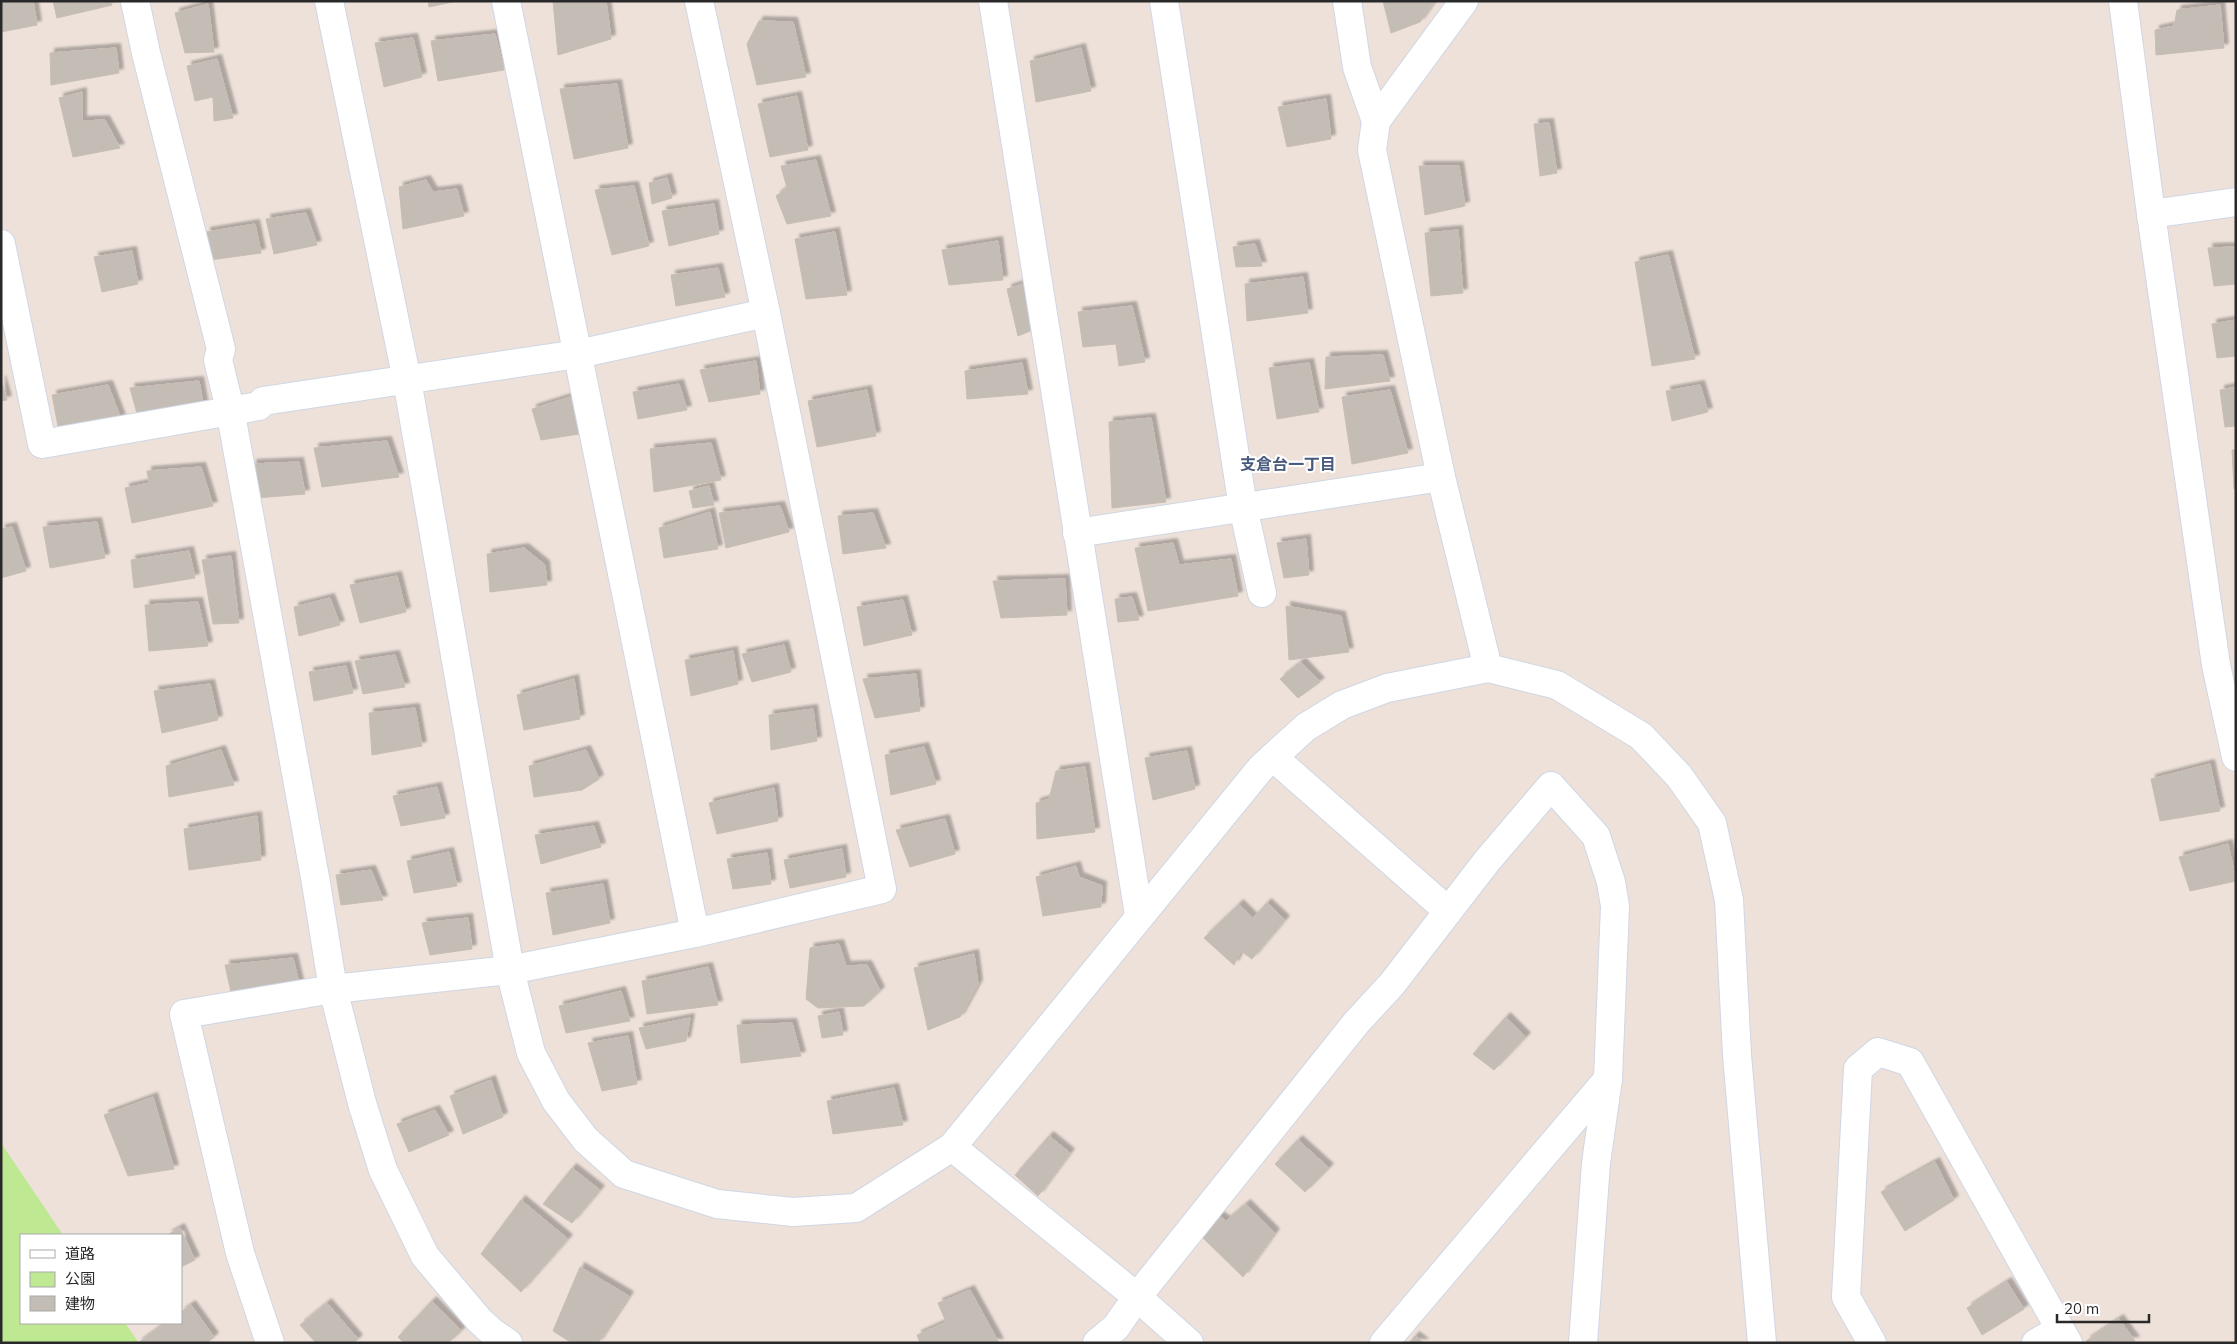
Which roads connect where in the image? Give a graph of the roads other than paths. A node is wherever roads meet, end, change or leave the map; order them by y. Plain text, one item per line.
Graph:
1 (135, 1) edge
2 (329, 1) edge
3 (506, 1) edge
4 (699, 1) edge
5 (993, 1) edge
6 (1164, 1) edge
7 (1347, 1) edge
8 (1464, 1) edge
9 (2123, 1) edge
10 (1376, 121) junction
11 (2236, 202) edge
12 (2151, 214) junction
13 (1, 244) edge
14 (5, 284) edge
15 (766, 314) junction
16 (578, 354) junction
17 (407, 380) junction
18 (230, 409) junction
19 (1441, 477) junction
20 (1242, 507) junction
21 (1077, 533) junction
22 (1262, 593) dead end
23 (1488, 668) junction
24 (2236, 757) edge
25 (1273, 758) junction
26 (1448, 911) junction
27 (1139, 915) junction
28 (695, 933) junction
29 (510, 970) junction
30 (333, 989) junction
31 (1608, 1079) junction
32 (952, 1147) junction
33 (1137, 1297) junction
34 (2064, 1336) edge
35 (494, 1339) edge
36 (270, 1343) edge
37 (1098, 1343) edge
38 (1189, 1343) edge
39 (1384, 1343) edge
40 (1583, 1343) edge
41 (1762, 1343) edge
42 (1872, 1343) edge
43 (2036, 1343) edge

1 - 18 street
2 - 17 street
3 - 16 street
4 - 15 street
5 - 21 street
6 - 20 street
7 - 10 street
8 - 10 street
9 - 12 street
10 - 19 street
11 - 12 street
12 - 24 street
13 - 14 street
14 - 18 street
15 - 16 street
15 - 28 street
16 - 17 street
16 - 28 street
17 - 18 street
17 - 29 street
18 - 30 street
19 - 20 street
19 - 23 street
20 - 21 street
20 - 22 street
21 - 27 street
23 - 25 street
23 - 41 street
25 - 26 street
25 - 27 street
26 - 31 street
26 - 33 street
27 - 32 street
28 - 29 street
29 - 30 street
29 - 32 street
30 - 35 street
30 - 36 street
31 - 39 street
31 - 40 street
32 - 33 street
33 - 37 street
33 - 38 street
34 - 42 street
34 - 43 street

